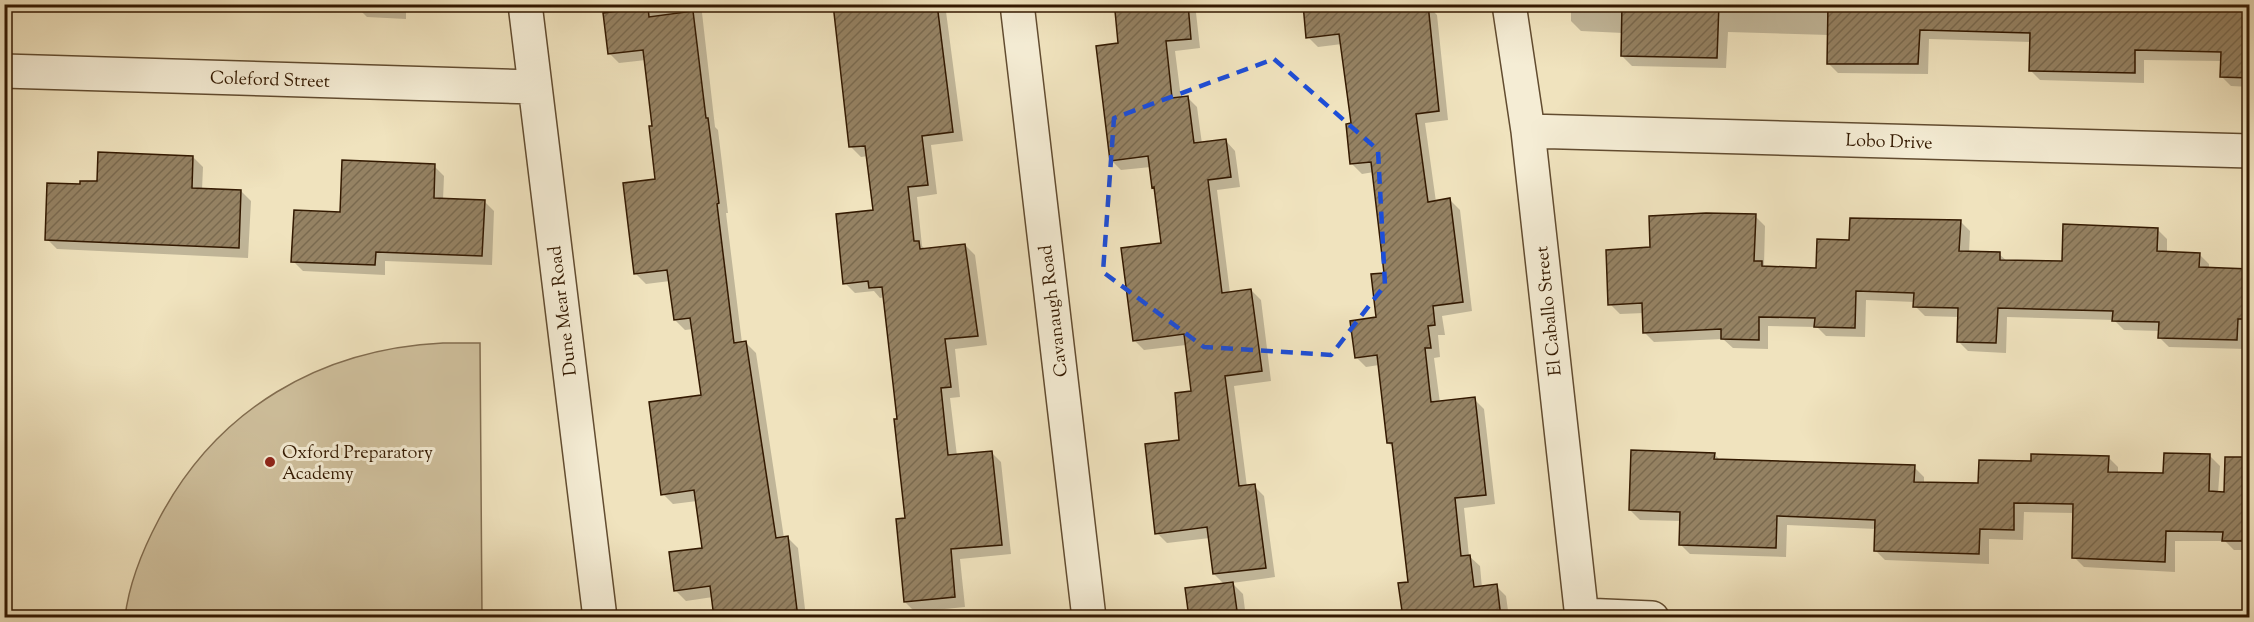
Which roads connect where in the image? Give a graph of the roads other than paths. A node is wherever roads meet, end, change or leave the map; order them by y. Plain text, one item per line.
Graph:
1 (525, 4) edge
2 (1017, 4) edge
3 (1509, 4) edge
4 (4, 71) edge
5 (535, 87) junction
6 (1528, 131) junction
7 (2250, 151) edge
8 (1582, 616) edge
9 (600, 618) edge
10 (1089, 618) edge
11 (1652, 618) edge

1 - 5 street, Dune Mear Road
2 - 10 street, Cavanaugh Road
3 - 6 street, El Caballo Street
4 - 5 street, Coleford Street
5 - 9 street, Dune Mear Road
6 - 7 street, Lobo Drive
6 - 8 street, El Caballo Street
8 - 11 street

